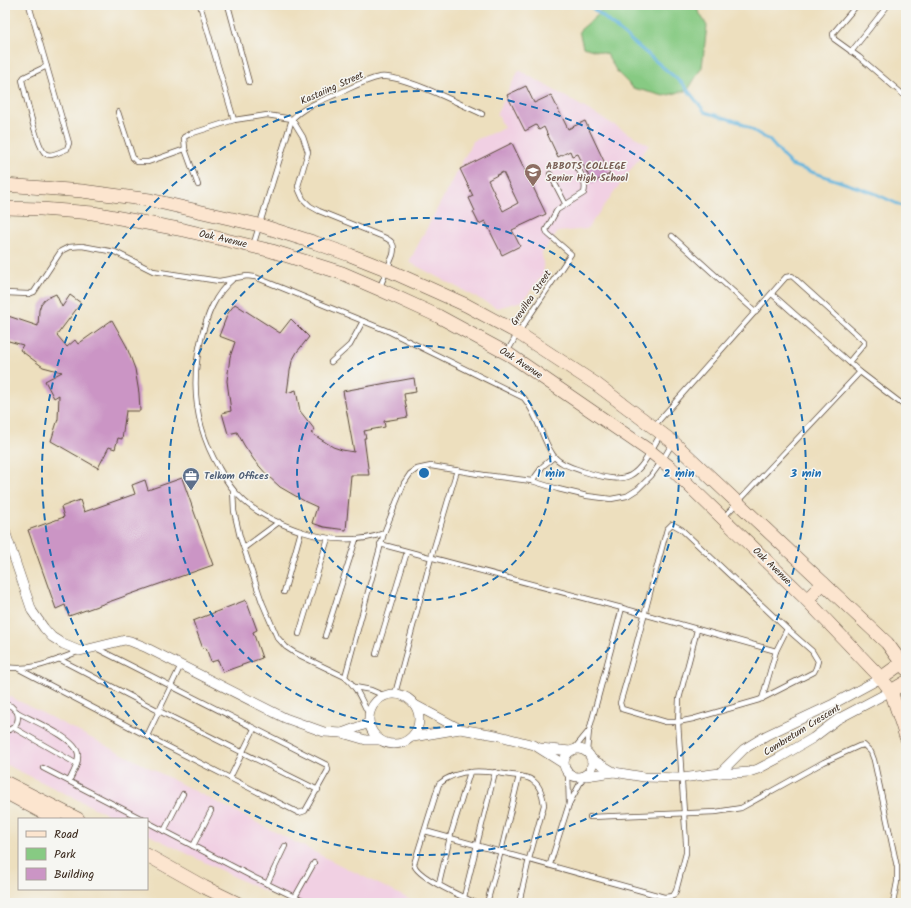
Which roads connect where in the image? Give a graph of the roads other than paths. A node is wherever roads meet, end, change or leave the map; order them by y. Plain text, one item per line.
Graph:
1 (29, 5) edge
2 (200, 5) edge
3 (228, 5) edge
4 (857, 5) edge
5 (888, 5) edge
6 (852, 52) junction
7 (47, 66) junction
8 (249, 82) dead end
9 (906, 97) edge
10 (118, 112) dead end
11 (482, 114) dead end
12 (292, 119) junction
13 (234, 120) junction
14 (185, 149) junction
15 (575, 164) dead end
16 (550, 174) dead end
17 (5, 185) edge
18 (198, 185) dead end
19 (566, 205) junction
20 (5, 208) edge
21 (259, 225) junction
22 (672, 236) dead end
23 (253, 246) junction
24 (388, 270) junction
25 (233, 279) junction
26 (379, 289) junction
27 (5, 293) edge
28 (772, 294) junction
29 (756, 312) junction
30 (363, 321) junction
31 (518, 333) junction
32 (507, 353) junction
33 (331, 362) dead end
34 (849, 362) junction
35 (860, 372) junction
36 (906, 407) edge
37 (657, 430) junction
38 (673, 442) junction
39 (651, 452) junction
40 (554, 457) junction
41 (662, 460) junction
42 (457, 470) junction
43 (532, 480) junction
44 (232, 490) junction
45 (738, 503) junction
46 (722, 519) junction
47 (279, 522) junction
48 (5, 531) edge
49 (301, 531) junction
50 (384, 533) junction
51 (328, 538) junction
52 (356, 539) junction
53 (380, 544) junction
54 (244, 548) junction
55 (407, 552) junction
56 (8, 554) edge
57 (431, 558) junction
58 (823, 582) junction
59 (284, 592) dead end
60 (807, 600) junction
61 (622, 608) junction
62 (643, 614) junction
63 (787, 629) junction
64 (697, 630) junction
65 (299, 634) dead end
66 (326, 636) dead end
67 (94, 647) junction
68 (80, 651) junction
69 (776, 651) junction
70 (376, 654) dead end
71 (59, 659) junction
72 (905, 664) edge
73 (181, 665) junction
74 (5, 667) edge
75 (19, 669) junction
76 (345, 677) junction
77 (880, 678) junction
78 (906, 682) edge
79 (171, 686) junction
80 (355, 686) junction
81 (891, 691) junction
82 (395, 694) junction
83 (385, 696) junction
84 (762, 699) junction
85 (6, 704) edge
86 (415, 706) junction
87 (159, 711) junction
88 (17, 712) junction
89 (369, 719) junction
90 (678, 722) junction
91 (14, 728) junction
92 (254, 729) junction
93 (460, 729) junction
94 (589, 731) junction
95 (5, 732) edge
96 (342, 734) junction
97 (147, 736) junction
98 (413, 736) junction
99 (906, 737) edge
100 (380, 740) junction
101 (539, 748) junction
102 (572, 750) junction
103 (242, 752) junction
104 (590, 755) junction
105 (77, 764) junction
106 (564, 764) junction
107 (43, 768) dead end
108 (470, 772) junction
109 (495, 772) junction
110 (614, 772) junction
111 (568, 773) junction
112 (720, 773) junction
113 (520, 776) junction
114 (585, 776) junction
115 (230, 778) junction
116 (682, 778) junction
117 (5, 781) edge
118 (69, 781) junction
119 (318, 790) junction
120 (5, 792) edge
121 (183, 794) dead end
122 (5, 800) edge
123 (569, 804) junction
124 (211, 811) dead end
125 (685, 813) junction
126 (590, 817) dead end
127 (44, 818) edge
128 (54, 818) edge
129 (76, 818) edge
130 (140, 818) edge
131 (148, 823) edge
132 (164, 831) junction
133 (425, 831) junction
134 (450, 837) junction
135 (477, 844) junction
136 (193, 846) junction
137 (285, 846) dead end
138 (501, 851) junction
139 (148, 856) edge
140 (529, 859) junction
141 (148, 863) edge
142 (314, 863) dead end
143 (550, 864) junction
144 (267, 884) junction
145 (439, 884) junction
146 (204, 887) junction
147 (295, 897) junction
148 (464, 897) junction
149 (237, 903) edge
150 (307, 903) edge
151 (476, 903) edge
152 (487, 903) edge
153 (519, 903) edge
154 (893, 903) edge

1 - 7 lane
2 - 13 lane
3 - 8 lane
4 - 6 lane
5 - 6 lane
6 - 9 lane
7 - 7 lane
10 - 14 lane
11 - 12 lane, Kastaiing Street
12 - 13 lane
12 - 21 lane
12 - 24 lane
13 - 14 lane
14 - 18 lane
15 - 19 lane
16 - 19 lane
17 - 21 street
19 - 31 lane, Grevillea Street
20 - 23 street, Oak Avenue
21 - 23 lane
21 - 24 street
22 - 29 lane
23 - 26 street, Oak Avenue
24 - 26 lane
24 - 31 street
25 - 27 lane
25 - 30 lane
25 - 44 lane
26 - 32 street, Oak Avenue
28 - 29 lane
28 - 34 lane
28 - 34 lane
29 - 37 lane
30 - 33 lane
30 - 40 lane
31 - 32 lane, Grevillea Street
31 - 37 street
32 - 39 street, Oak Avenue
34 - 35 lane
35 - 36 lane
35 - 45 lane
37 - 38 street
37 - 39 lane
38 - 41 lane
38 - 45 street
39 - 40 lane
39 - 41 street, Oak Avenue
40 - 43 lane
41 - 43 lane
41 - 46 street, Oak Avenue
42 - 43 lane
42 - 50 lane
42 - 57 lane
44 - 47 lane
44 - 54 lane
45 - 46 lane
45 - 58 street
46 - 60 street, Oak Avenue
47 - 49 lane
47 - 54 lane
48 - 56 street
49 - 51 lane
49 - 59 lane
50 - 52 lane
50 - 53 lane
51 - 52 lane
51 - 65 lane
52 - 66 lane
53 - 55 lane
53 - 76 lane
54 - 76 lane
55 - 57 lane
55 - 70 lane
56 - 68 street
57 - 61 lane
57 - 82 lane
58 - 60 street
58 - 72 street
60 - 77 street, Oak Avenue
61 - 62 lane
61 - 94 lane
62 - 63 lane
62 - 64 lane
62 - 90 lane
63 - 69 lane
63 - 84 lane
64 - 69 lane
64 - 90 lane
67 - 68 street
67 - 73 street
67 - 79 lane
68 - 71 lane
69 - 84 lane
71 - 75 lane
71 - 87 lane
72 - 77 street
73 - 79 lane
73 - 96 street
74 - 75 lane
75 - 97 lane
76 - 80 lane
77 - 81 street, Oak Avenue
77 - 112 street, Combretum Crescent
78 - 81 street
79 - 87 lane
79 - 92 lane
80 - 83 lane
80 - 89 lane
81 - 99 street, Oak Avenue
81 - 112 street, Combretum Crescent
82 - 83 street
82 - 86 street
83 - 89 street
84 - 90 lane
85 - 88 lane
86 - 93 street
86 - 98 street
87 - 97 lane
87 - 103 lane
88 - 91 lane
88 - 105 lane
89 - 96 street
89 - 100 street
90 - 116 lane
91 - 95 lane
91 - 105 lane
92 - 103 lane
92 - 119 lane
93 - 98 street
93 - 101 street
94 - 102 lane
94 - 104 lane
96 - 100 street
97 - 115 lane
98 - 100 street
101 - 102 street
101 - 106 street
102 - 104 street
102 - 106 street
103 - 115 lane
103 - 119 lane
104 - 110 street, Combretum Crescent
104 - 114 street
105 - 118 lane
106 - 111 street
107 - 118 lane
108 - 109 lane
108 - 133 lane
108 - 134 lane
109 - 113 lane
109 - 135 lane
110 - 114 street, Combretum Crescent
110 - 116 street, Combretum Crescent
111 - 114 street
111 - 123 lane
112 - 116 street, Combretum Crescent
113 - 138 lane
113 - 140 lane
114 - 123 lane
115 - 119 lane
116 - 125 lane
117 - 129 street
118 - 130 lane
120 - 128 street
121 - 132 lane
122 - 127 street
123 - 143 lane
124 - 136 lane
125 - 126 lane
125 - 143 lane
125 - 154 lane
131 - 132 lane
132 - 136 lane
133 - 134 lane
133 - 145 lane
134 - 135 lane
134 - 145 lane
135 - 138 lane
135 - 148 lane
136 - 144 lane
137 - 144 lane
138 - 140 lane
138 - 152 lane
139 - 146 street
140 - 143 lane
140 - 153 lane
141 - 146 street
142 - 147 lane
144 - 147 lane
145 - 148 lane
146 - 149 street
147 - 150 lane
148 - 151 lane

